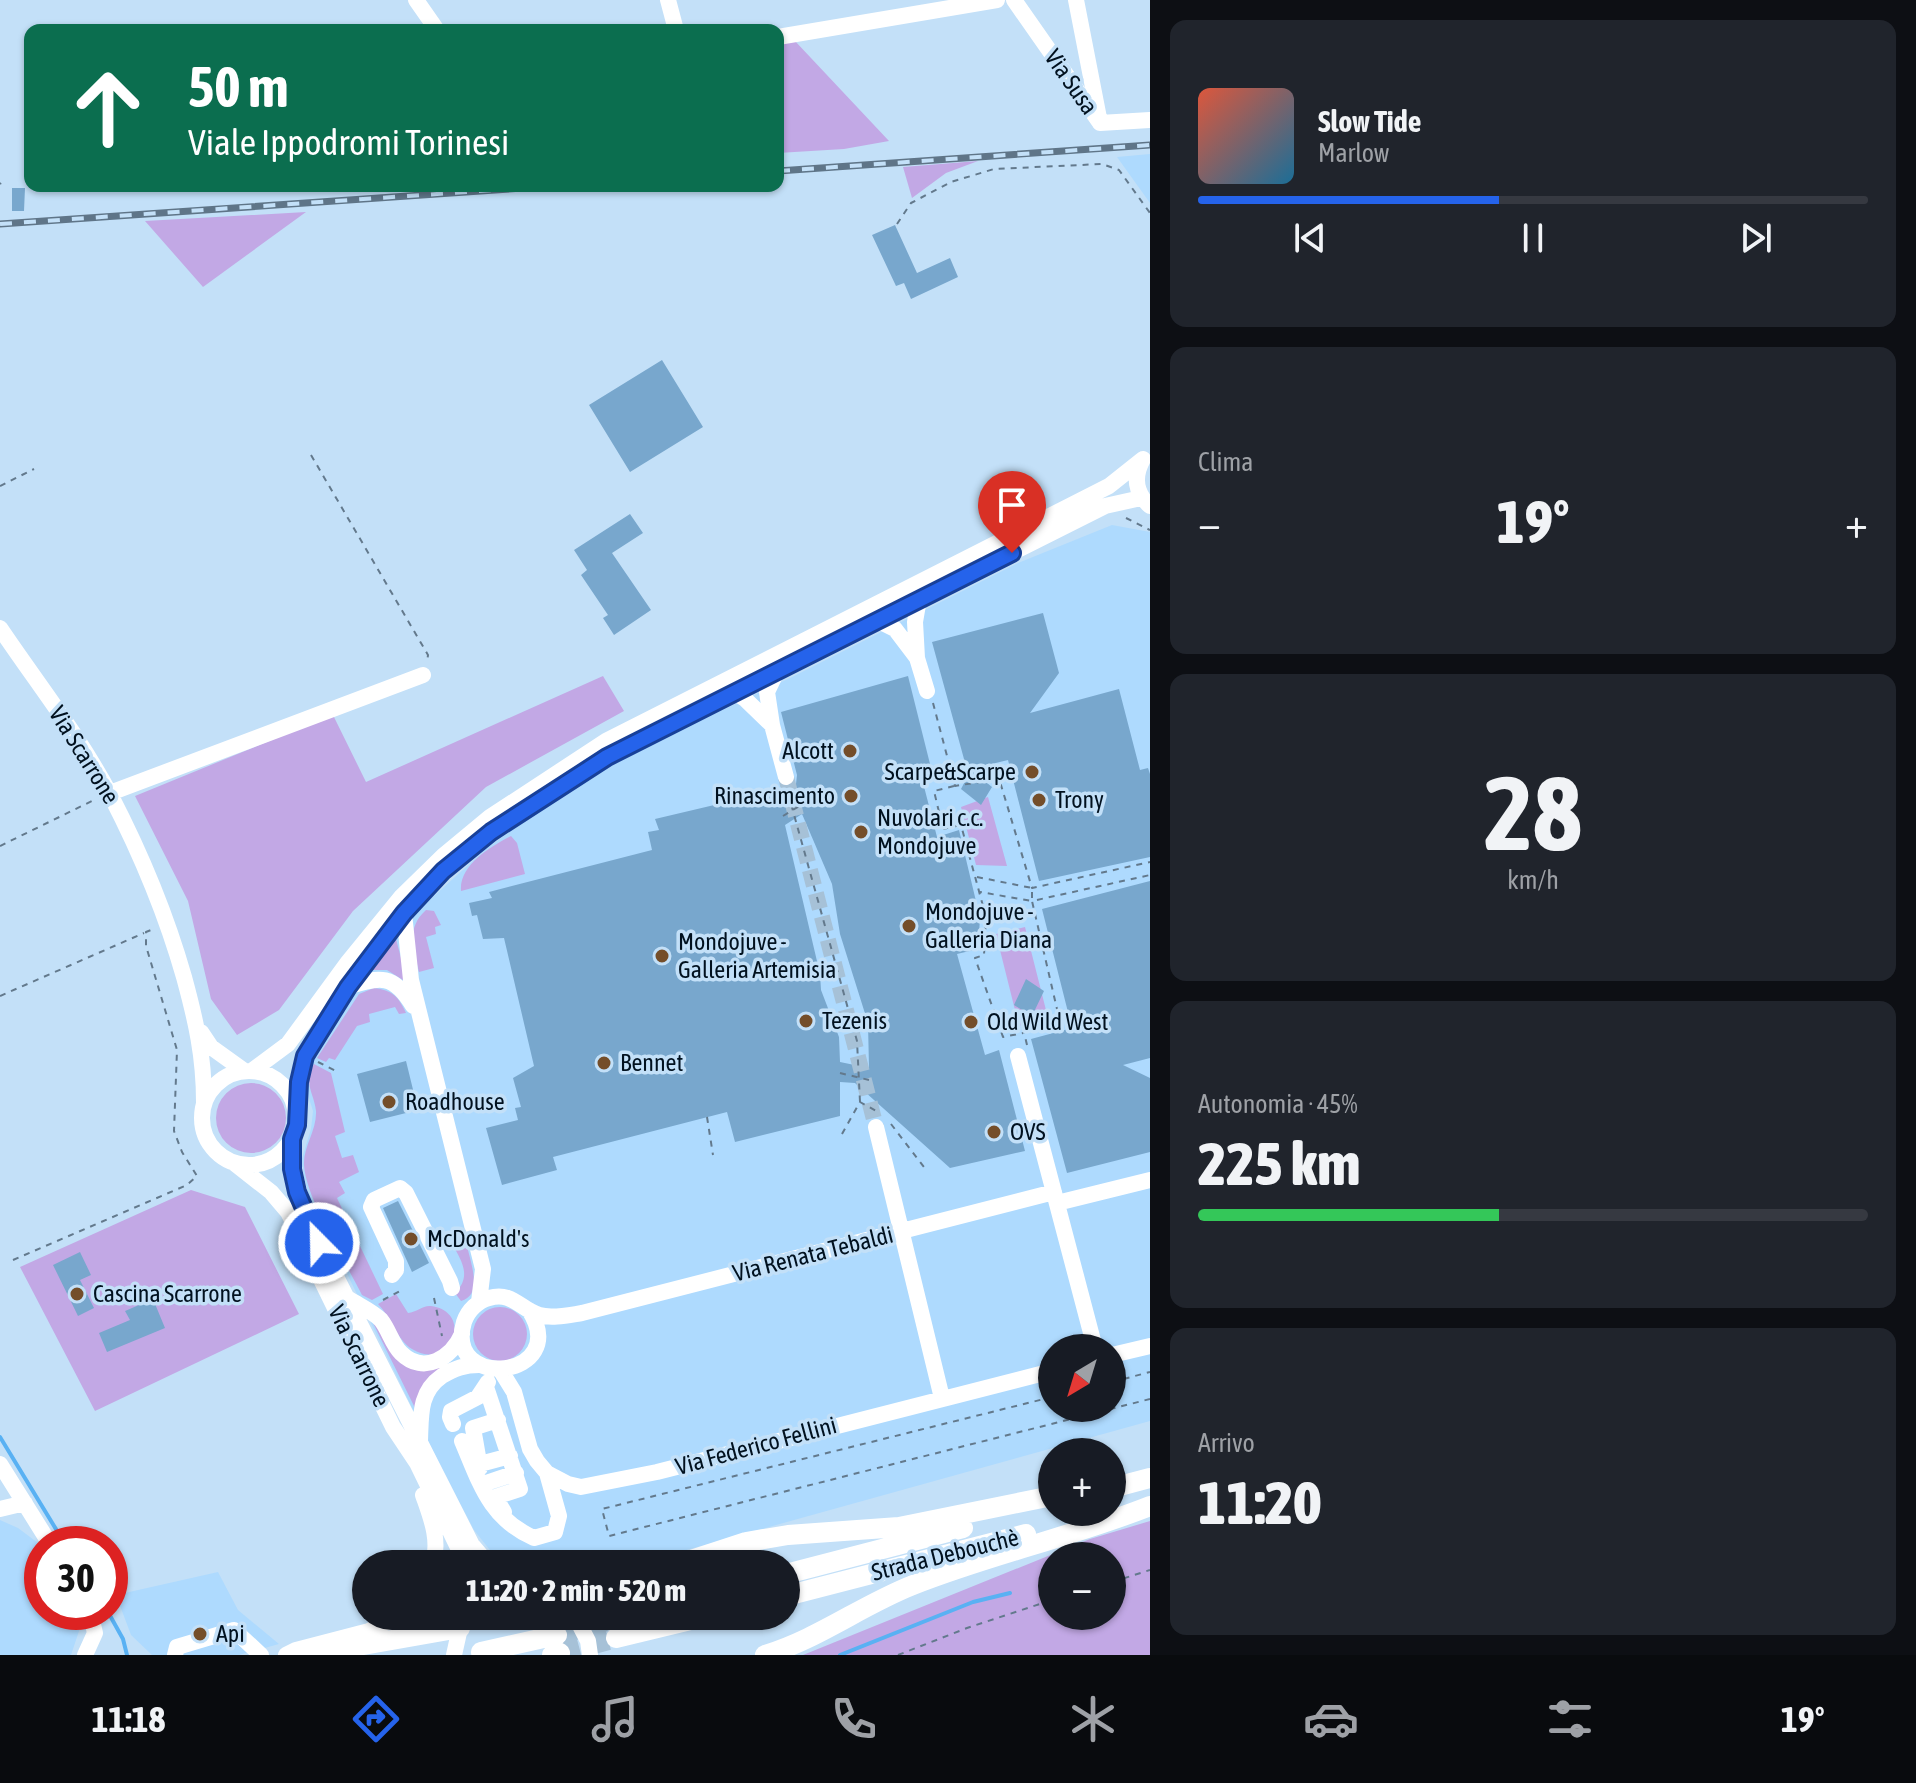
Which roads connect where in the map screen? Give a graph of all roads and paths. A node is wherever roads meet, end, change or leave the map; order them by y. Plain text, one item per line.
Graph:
1 (416, 0) edge
2 (668, 0) edge
3 (997, 0) edge
4 (1014, 0) edge
5 (1076, 0) edge
6 (433, 24) edge
7 (674, 24) edge
8 (784, 36) edge
9 (1150, 120) edge
10 (1100, 123) junction
11 (1150, 213) edge
12 (897, 224) dead end
13 (311, 455) dead end
14 (1147, 456) edge
15 (34, 469) dead end
16 (0, 486) edge
17 (1146, 502) edge
18 (919, 599) junction
19 (877, 620) junction
20 (0, 628) edge
21 (917, 658) junction
22 (778, 669) junction
23 (423, 675) joint
24 (734, 692) junction
25 (932, 694) joint
26 (772, 725) junction
27 (786, 782) joint
28 (955, 786) junction
29 (110, 793) junction
30 (801, 805) dead end
31 (793, 811) junction
32 (783, 816) dead end
33 (0, 846) edge
34 (1150, 862) edge
35 (1150, 875) edge
36 (975, 876) junction
37 (977, 882) junction
38 (972, 883) dead end
39 (1032, 888) junction
40 (979, 892) junction
41 (1032, 901) junction
42 (404, 913) junction
43 (169, 923) junction
44 (146, 932) junction
45 (348, 987) junction
46 (0, 996) edge
47 (420, 1019) junction
48 (198, 1027) junction
49 (1024, 1032) junction
50 (1023, 1052) joint
51 (314, 1060) dead end
52 (248, 1070) junction
53 (338, 1072) dead end
54 (840, 1073) dead end
55 (858, 1077) junction
56 (869, 1080) dead end
57 (204, 1102) junction
58 (860, 1102) dead end
59 (296, 1109) junction
60 (707, 1117) dead end
61 (876, 1127) tunnel mouth
62 (292, 1139) junction
63 (713, 1155) dead end
64 (234, 1163) junction
65 (1150, 1180) edge
66 (1055, 1198) junction
67 (900, 1232) junction
68 (13, 1260) dead end
69 (483, 1269) junction
70 (392, 1275) dead end
71 (452, 1288) dead end
72 (400, 1291) dead end
73 (506, 1296) junction
74 (434, 1298) dead end
75 (348, 1299) junction
76 (479, 1302) junction
77 (375, 1304) dead end
78 (529, 1310) junction
79 (572, 1315) junction
80 (462, 1334) junction
81 (1091, 1334) edge
82 (537, 1336) junction
83 (1150, 1346) edge
84 (1126, 1352) edge
85 (446, 1357) junction
86 (521, 1364) junction
87 (490, 1368) junction
88 (1150, 1372) edge
89 (1038, 1374) edge
90 (1126, 1378) edge
91 (486, 1387) junction
92 (514, 1392) junction
93 (942, 1398) junction
94 (1150, 1399) edge
95 (1038, 1400) edge
96 (1126, 1405) edge
97 (498, 1420) junction
98 (1059, 1422) edge
99 (453, 1424) dead end
100 (393, 1427) junction
101 (504, 1437) junction
102 (420, 1442) junction
103 (469, 1443) junction
104 (510, 1456) junction
105 (0, 1464) edge
106 (480, 1464) junction
107 (516, 1473) junction
108 (547, 1473) junction
109 (1150, 1478) edge
110 (1126, 1484) edge
111 (484, 1488) junction
112 (1038, 1499) edge
113 (25, 1503) junction
114 (1150, 1504) edge
115 (1038, 1508) edge
116 (0, 1509) edge
117 (39, 1526) edge
118 (546, 1534) junction
119 (436, 1550) edge
120 (459, 1550) edge
121 (476, 1550) edge
122 (726, 1550) edge
123 (800, 1570) edge
124 (1150, 1570) edge
125 (1126, 1578) edge
126 (800, 1592) edge
127 (1038, 1605) edge
128 (94, 1630) edge
129 (371, 1630) edge
130 (426, 1630) edge
131 (462, 1630) edge
132 (582, 1630) edge
133 (95, 1633) junction
134 (557, 1648) tunnel mouth
135 (481, 1652) dead end
136 (85, 1655) edge
137 (99, 1655) edge
138 (175, 1655) edge
139 (261, 1655) edge
140 (286, 1655) edge
141 (306, 1655) edge
142 (454, 1655) edge
143 (590, 1655) edge
144 (765, 1655) edge
145 (898, 1655) edge

1 - 6 street
2 - 7 street
3 - 8 street
4 - 10 street, Via Susa
5 - 10 street
9 - 10 street, Via Susa
11 - 12 path
13 - 23 path
14 - 17 street
14 - 52 street
15 - 16 path
17 - 18 street
18 - 19 street
18 - 21 street
19 - 21 street
19 - 22 street
20 - 29 street, Via Scarrone
21 - 25 street
22 - 24 street
22 - 26 street
23 - 29 street
24 - 26 street
24 - 42 street
25 - 28 path
26 - 27 street
27 - 31 path
28 - 36 path
28 - 39 path
29 - 33 path
29 - 43 street, Via Scarrone
30 - 31 path
31 - 32 path
31 - 55 path
34 - 39 path
35 - 41 path
36 - 37 path
36 - 39 path
37 - 38 path
37 - 40 path
39 - 41 path
40 - 41 path
40 - 49 path
41 - 49 path
42 - 45 street
42 - 47 street
43 - 44 path
43 - 48 street, Via Scarrone
44 - 46 path
44 - 68 path
45 - 47 street
45 - 59 street
47 - 69 street
48 - 52 street, Via Scarrone
48 - 57 street, Via Scarrone
49 - 50 path
50 - 66 street
51 - 53 path
52 - 57 street
52 - 59 street
54 - 55 path
55 - 56 path
55 - 58 path
57 - 64 street
59 - 62 street
60 - 63 path
61 - 67 street
62 - 64 street
62 - 75 street, Via Scarrone
64 - 100 street, Via Scarrone
65 - 66 street, Via Renata Tebaldi
66 - 67 street, Via Renata Tebaldi
66 - 81 street
67 - 79 street, Via Renata Tebaldi
67 - 93 street
69 - 73 street
69 - 76 street
70 - 71 street
72 - 77 path
73 - 76 street
73 - 78 street
74 - 85 path
75 - 85 street, Via Scarrone
75 - 102 street, Via Scarrone
76 - 80 street
78 - 79 street, Via Renata Tebaldi
78 - 82 street
79 - 82 street, Via Renata Tebaldi
80 - 85 street
80 - 87 street
82 - 86 street
83 - 84 street
86 - 87 street
86 - 92 street
87 - 91 street
87 - 92 street
87 - 102 street, Via Scarrone
88 - 90 path
89 - 93 street, Via Federico Fellini
91 - 97 street
91 - 99 street
92 - 108 street
93 - 108 street, Via Federico Fellini
94 - 96 path
95 - 98 path
97 - 101 street
97 - 103 street
100 - 119 street
100 - 120 street, Via Scarrone
101 - 103 street
101 - 104 street
102 - 121 street, Via Scarrone
103 - 106 street
103 - 111 street
104 - 106 street
104 - 107 street
105 - 113 street
106 - 111 street
107 - 111 street
107 - 118 street
108 - 118 street
109 - 110 main road
111 - 118 street
112 - 122 main road
113 - 116 street
113 - 117 street
114 - 126 main road, Strada Debouchè
114 - 144 main road
115 - 123 main road, Strada Debouchè
124 - 125 path
127 - 145 path
128 - 133 street
129 - 140 street
130 - 141 main road
131 - 142 street
132 - 143 street
133 - 136 street
133 - 137 street
134 - 135 main road
138 - 139 street

